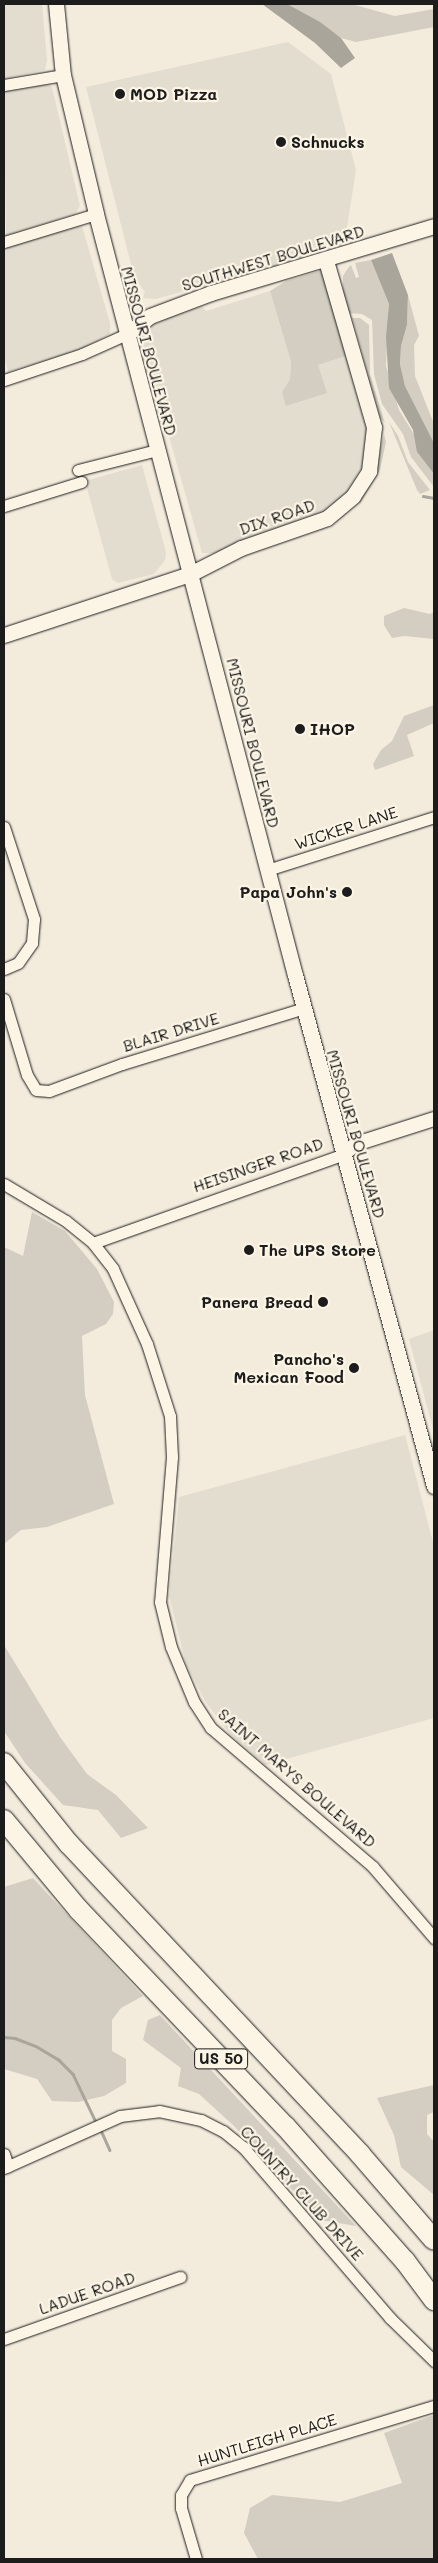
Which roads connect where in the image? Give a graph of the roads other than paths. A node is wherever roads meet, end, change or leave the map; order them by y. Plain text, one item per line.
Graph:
1 (56, 4) edge
2 (63, 75) junction
3 (4, 85) edge
4 (96, 214) junction
5 (434, 226) edge
6 (4, 242) edge
7 (349, 253) junction
8 (326, 260) junction
9 (337, 296) junction
10 (127, 334) junction
11 (4, 380) edge
12 (158, 450) junction
13 (78, 470) dead end
14 (81, 482) dead end
15 (4, 506) edge
16 (190, 574) junction
17 (4, 635) edge
18 (434, 816) edge
19 (4, 827) edge
20 (267, 870) junction
21 (4, 969) edge
22 (4, 999) edge
23 (304, 1008) junction
24 (434, 1119) edge
25 (344, 1154) junction
26 (4, 1184) edge
27 (93, 1243) junction
28 (434, 1486) edge
29 (4, 1763) edge
30 (4, 1820) edge
31 (434, 1938) edge
32 (4, 2154) edge
33 (6, 2167) edge
34 (434, 2240) edge
35 (180, 2277) dead end
36 (434, 2300) edge
37 (4, 2339) edge
38 (434, 2362) edge
39 (434, 2406) edge
40 (196, 2559) edge

1 - 2 main road, MISSOURI BOULEVARD
2 - 3 street
2 - 4 main road, MISSOURI BOULEVARD
4 - 6 street
4 - 10 main road, MISSOURI BOULEVARD
5 - 7 main road, SOUTHWEST BOULEVARD
7 - 8 main road, SOUTHWEST BOULEVARD
7 - 9 main road
8 - 9 main road, DIX ROAD
8 - 10 main road, SOUTHWEST BOULEVARD
9 - 16 main road, DIX ROAD
10 - 11 street
10 - 12 main road, MISSOURI BOULEVARD
12 - 13 street
12 - 16 main road, MISSOURI BOULEVARD
14 - 15 street
16 - 17 main road, DIX ROAD
16 - 20 main road, MISSOURI BOULEVARD
18 - 20 street, WICKER LANE
19 - 21 street
20 - 23 main road, MISSOURI BOULEVARD
22 - 23 street, BLAIR DRIVE
23 - 25 main road, MISSOURI BOULEVARD
24 - 25 street, HEISINGER ROAD
25 - 27 street, HEISINGER ROAD
25 - 28 main road, MISSOURI BOULEVARD
26 - 27 street, SAINT MARYS BOULEVARD
27 - 31 street, SAINT MARYS BOULEVARD
29 - 34 highway, US 50
30 - 36 highway, US 50
32 - 33 street
33 - 38 street, COUNTRY CLUB DRIVE
35 - 37 street, LADUE ROAD
39 - 40 street, HUNTLEIGH PLACE

